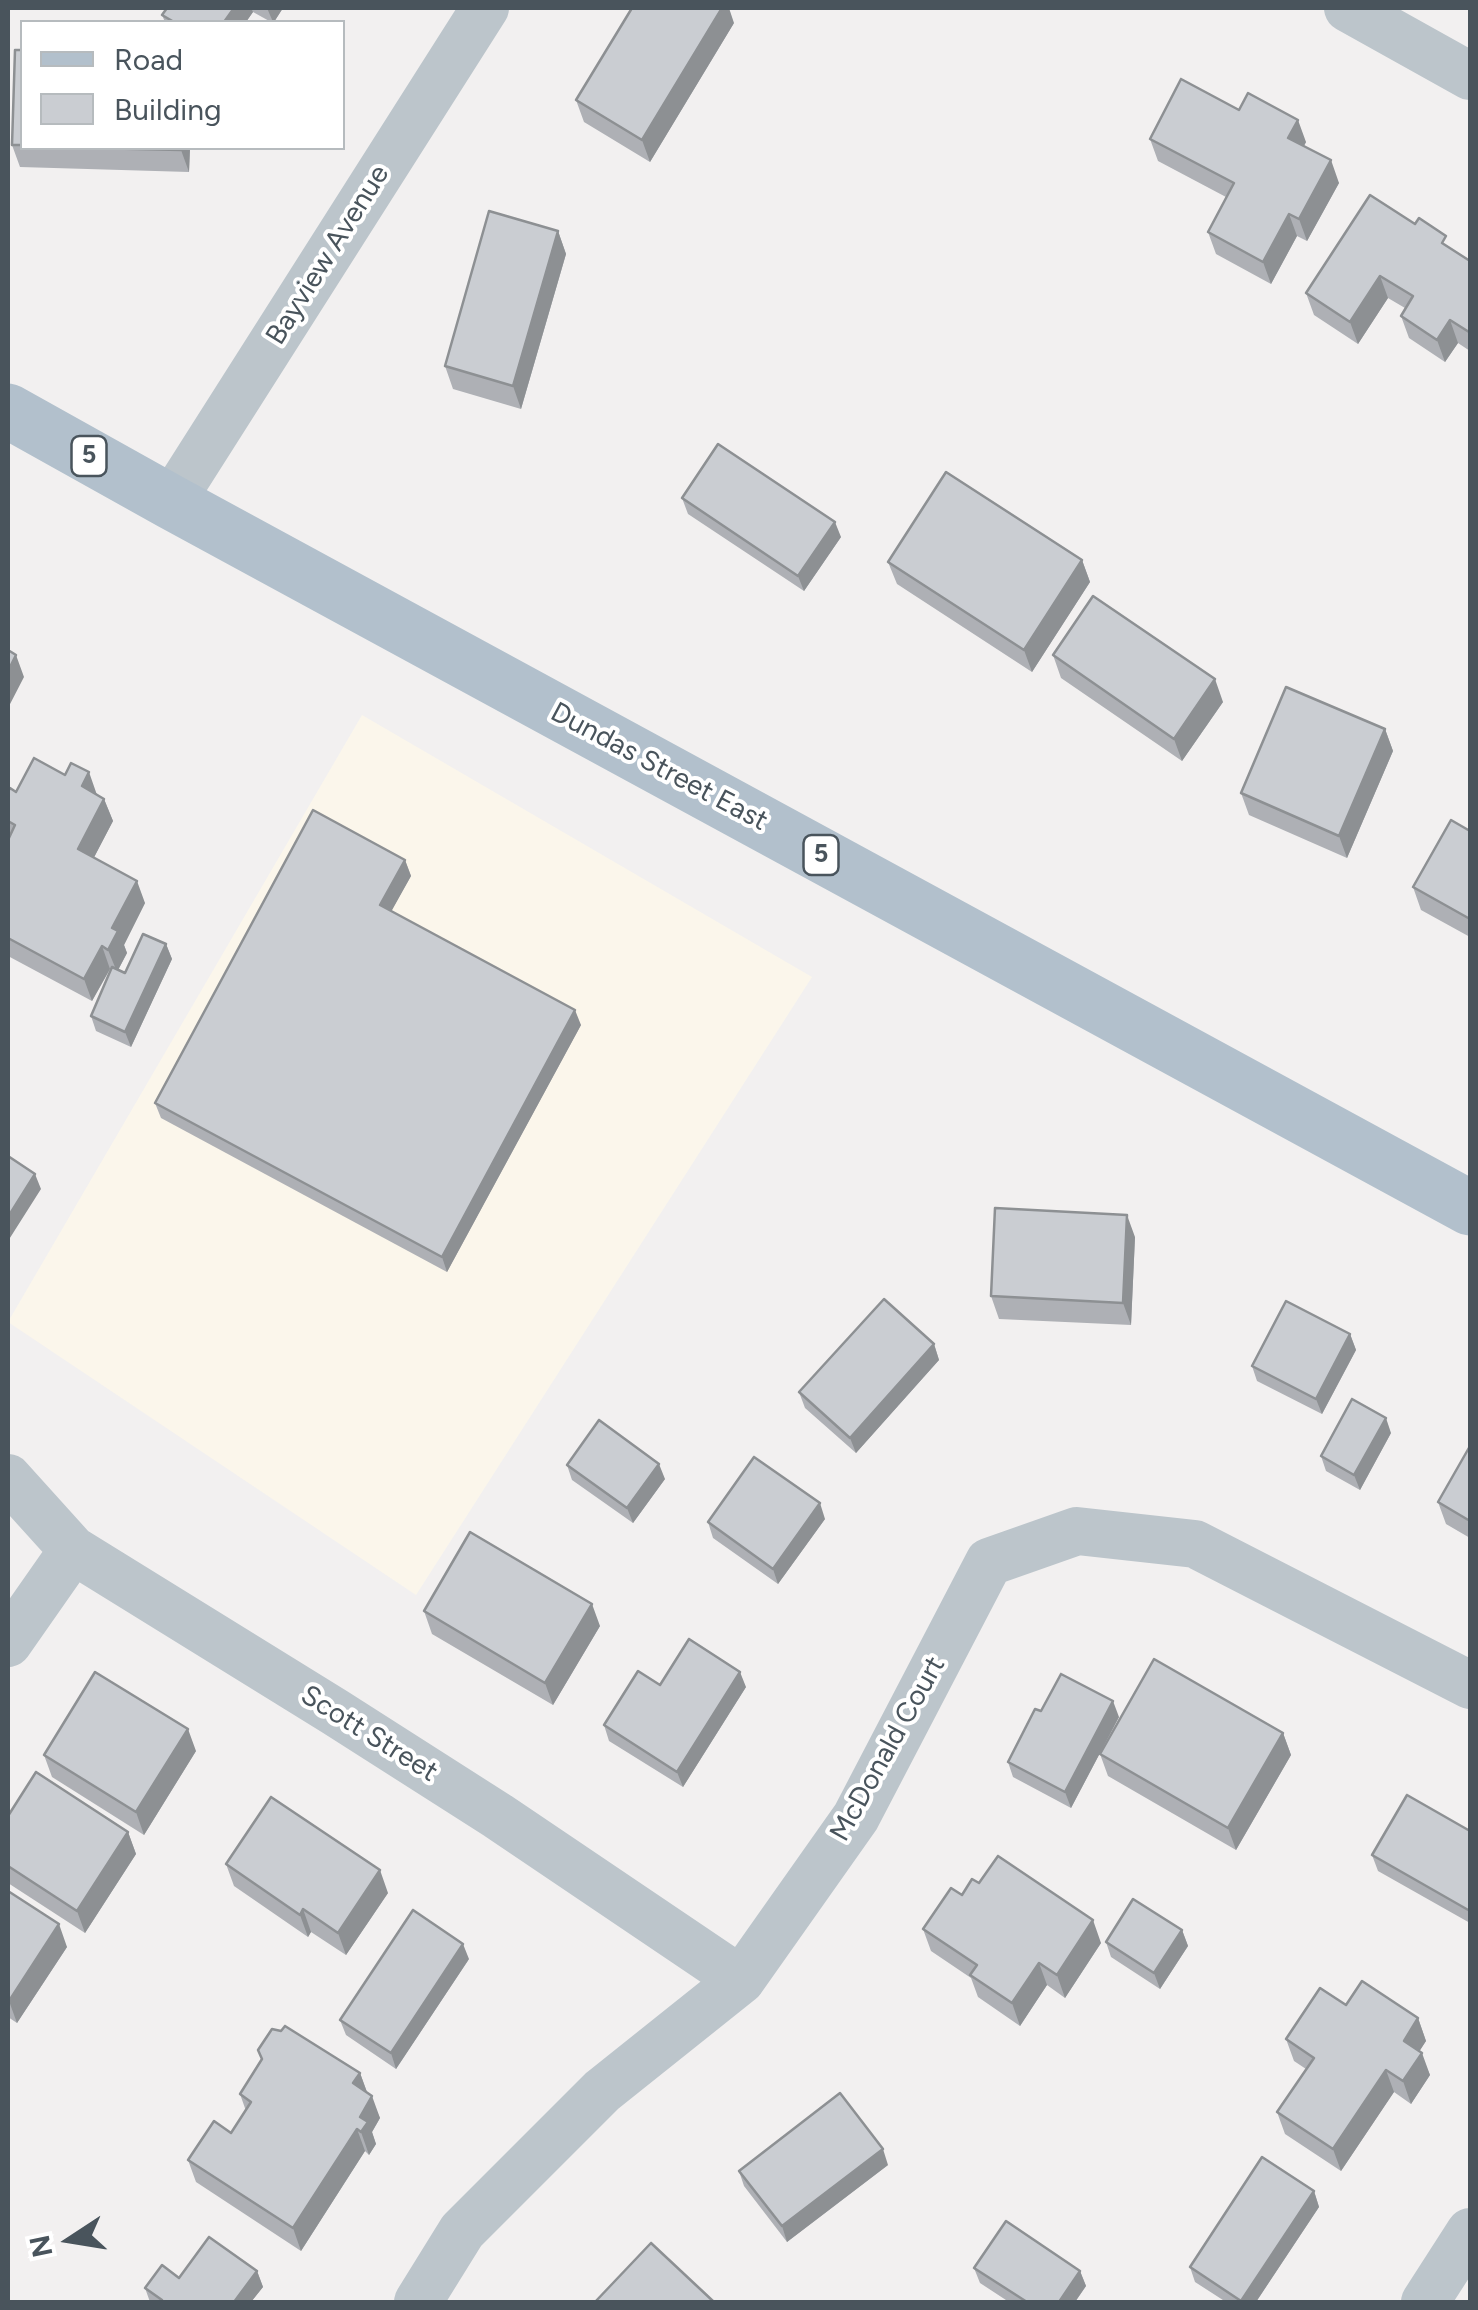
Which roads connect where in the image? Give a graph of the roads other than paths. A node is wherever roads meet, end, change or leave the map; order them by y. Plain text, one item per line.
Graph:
1 (486, 8) edge
2 (1348, 8) edge
3 (1470, 76) edge
4 (8, 411) edge
5 (171, 502) junction
6 (1470, 1208) edge
7 (8, 1478) edge
8 (73, 1550) junction
9 (8, 1642) edge
10 (1470, 1685) edge
11 (741, 1980) junction
12 (1470, 2232) edge
13 (418, 2302) edge
14 (1424, 2302) edge

1 - 5 street, Bayview Avenue
2 - 3 street
4 - 5 main road, Dundas Street East / 5
5 - 6 main road, Dundas Street East / 5
7 - 8 street, Scott Street
8 - 9 street
8 - 11 street, Scott Street
10 - 11 street, McDonald Court
11 - 13 street, McDonald Court
12 - 14 street

